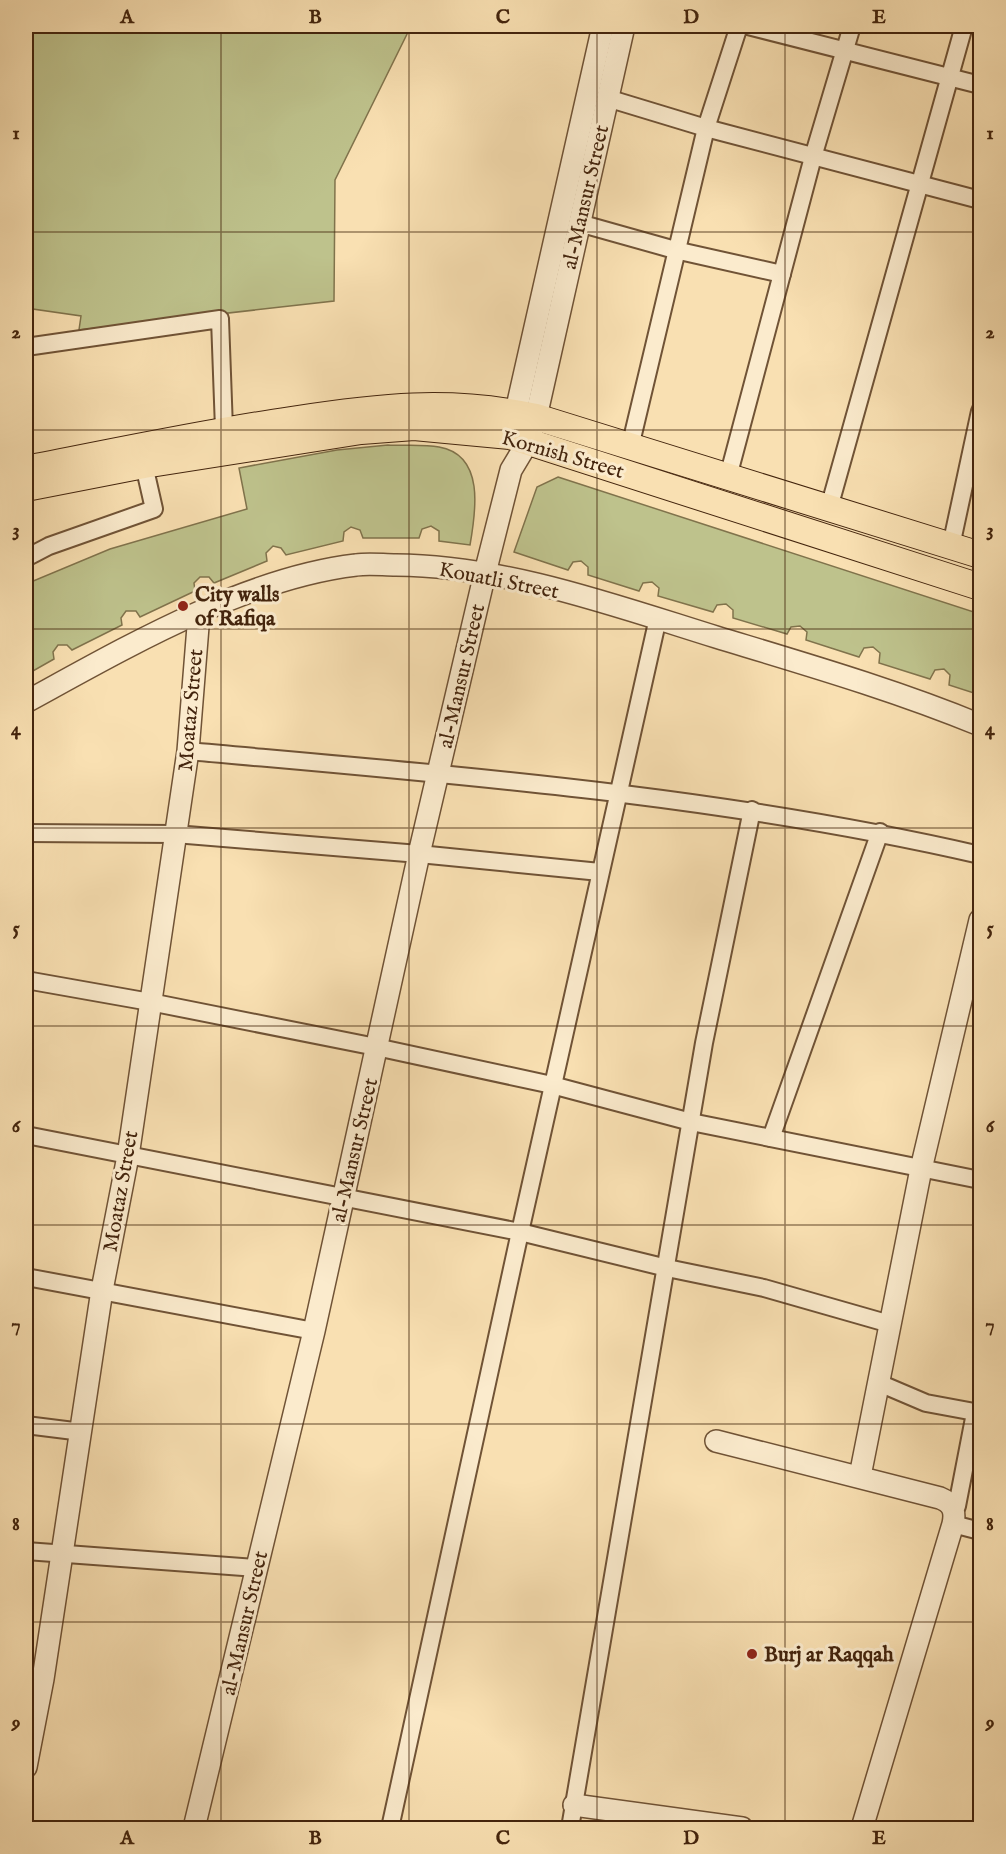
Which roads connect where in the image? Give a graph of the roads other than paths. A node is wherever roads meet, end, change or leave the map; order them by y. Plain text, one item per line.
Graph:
1 (603, 26) edge
2 (624, 26) edge
3 (739, 26) edge
4 (748, 26) edge
5 (852, 26) edge
6 (964, 26) edge
7 (845, 50) junction
8 (950, 76) junction
9 (981, 86) edge
10 (607, 98) junction
11 (706, 128) junction
12 (813, 157) junction
13 (919, 185) junction
14 (981, 200) edge
15 (579, 223) junction
16 (675, 250) junction
17 (782, 274) junction
18 (26, 347) edge
19 (981, 411) edge
20 (523, 427) junction
21 (224, 429) junction
22 (630, 447) junction
23 (144, 465) junction
24 (26, 469) edge
25 (728, 477) junction
26 (26, 488) edge
27 (829, 508) junction
28 (951, 546) junction
29 (981, 555) edge
30 (26, 558) edge
31 (485, 573) junction
32 (981, 587) edge
33 (199, 614) junction
34 (658, 618) junction
35 (26, 702) edge
36 (981, 725) edge
37 (188, 751) junction
38 (438, 774) junction
39 (618, 794) junction
40 (752, 810) junction
41 (880, 832) junction
42 (26, 833) edge
43 (175, 834) junction
44 (419, 854) junction
45 (981, 855) edge
46 (600, 872) junction
47 (981, 920) edge
48 (26, 980) edge
49 (973, 988) edge
50 (150, 1002) junction
51 (376, 1047) junction
52 (552, 1085) junction
53 (692, 1122) junction
54 (26, 1135) edge
55 (771, 1138) junction
56 (128, 1156) junction
57 (921, 1169) junction
58 (981, 1180) edge
59 (343, 1198) junction
60 (520, 1232) junction
61 (667, 1268) junction
62 (26, 1277) edge
63 (102, 1290) junction
64 (890, 1324) junction
65 (314, 1331) junction
66 (879, 1383) junction
67 (978, 1413) edge
68 (26, 1425) edge
69 (82, 1432) junction
70 (716, 1441) dead end
71 (860, 1476) junction
72 (953, 1516) junction
73 (981, 1531) edge
74 (26, 1551) edge
75 (61, 1554) junction
76 (257, 1568) junction
77 (34, 1679) edge
78 (26, 1767) edge
79 (574, 1805) junction
80 (194, 1828) edge
81 (390, 1828) edge
82 (570, 1828) edge
83 (742, 1828) edge
84 (862, 1828) edge

1 - 20 street, al-Mansur Street
2 - 10 street, al-Mansur Street
3 - 11 street
4 - 7 street
5 - 7 street
6 - 8 street
7 - 8 street
7 - 12 street
8 - 9 street
8 - 13 street
10 - 11 street
10 - 15 street, al-Mansur Street
11 - 12 street
11 - 16 street
12 - 13 street
12 - 17 street
13 - 14 street
13 - 27 street
15 - 16 street
15 - 20 street, al-Mansur Street
16 - 17 street
16 - 22 street
17 - 25 street
18 - 21 street
19 - 28 street
20 - 21 main road, Kornish Street
20 - 22 main road, Kornish Street
20 - 23 main road, Kornish Street
20 - 31 street, al-Mansur Street
20 - 32 main road, Kornish Street
21 - 24 main road, Kornish Street
22 - 25 main road, Kornish Street
23 - 26 main road, Kornish Street
23 - 30 street
25 - 27 main road, Kornish Street
27 - 28 main road, Kornish Street
28 - 29 main road, Kornish Street
31 - 33 street, Kouatli Street
31 - 34 street, Kouatli Street
31 - 38 street, al-Mansur Street
33 - 35 street, Kouatli Street
33 - 37 street, Moataz Street
34 - 36 street, Kouatli Street
34 - 39 street
37 - 38 street
37 - 43 street, Moataz Street
38 - 39 street
38 - 44 street, al-Mansur Street
39 - 40 street
39 - 46 street
40 - 41 street
40 - 53 street
41 - 45 street
41 - 55 street
42 - 43 street
43 - 44 street
43 - 50 street, Moataz Street
44 - 46 street
44 - 51 street, al-Mansur Street
46 - 52 street
47 - 49 street
48 - 50 street
49 - 57 street
50 - 51 street
50 - 56 street, Moataz Street
51 - 52 street
51 - 59 street, al-Mansur Street
52 - 53 street
52 - 60 street
53 - 55 street
53 - 61 street
54 - 56 street
55 - 57 street
56 - 59 street
56 - 63 street, Moataz Street
57 - 58 street
57 - 64 street
59 - 60 street
59 - 65 street, al-Mansur Street
60 - 61 street
60 - 81 street
61 - 64 street
61 - 79 street
62 - 63 street
63 - 65 street
63 - 69 street, Moataz Street
64 - 66 street
65 - 76 street, al-Mansur Street
66 - 67 street
66 - 71 street
67 - 72 street
68 - 69 street
69 - 75 street, Moataz Street
70 - 71 street
71 - 72 street
72 - 73 street
72 - 84 street
74 - 75 street
75 - 76 street
75 - 77 street, Moataz Street
76 - 80 street, al-Mansur Street
77 - 78 street, Moataz Street
79 - 82 street
79 - 83 street

